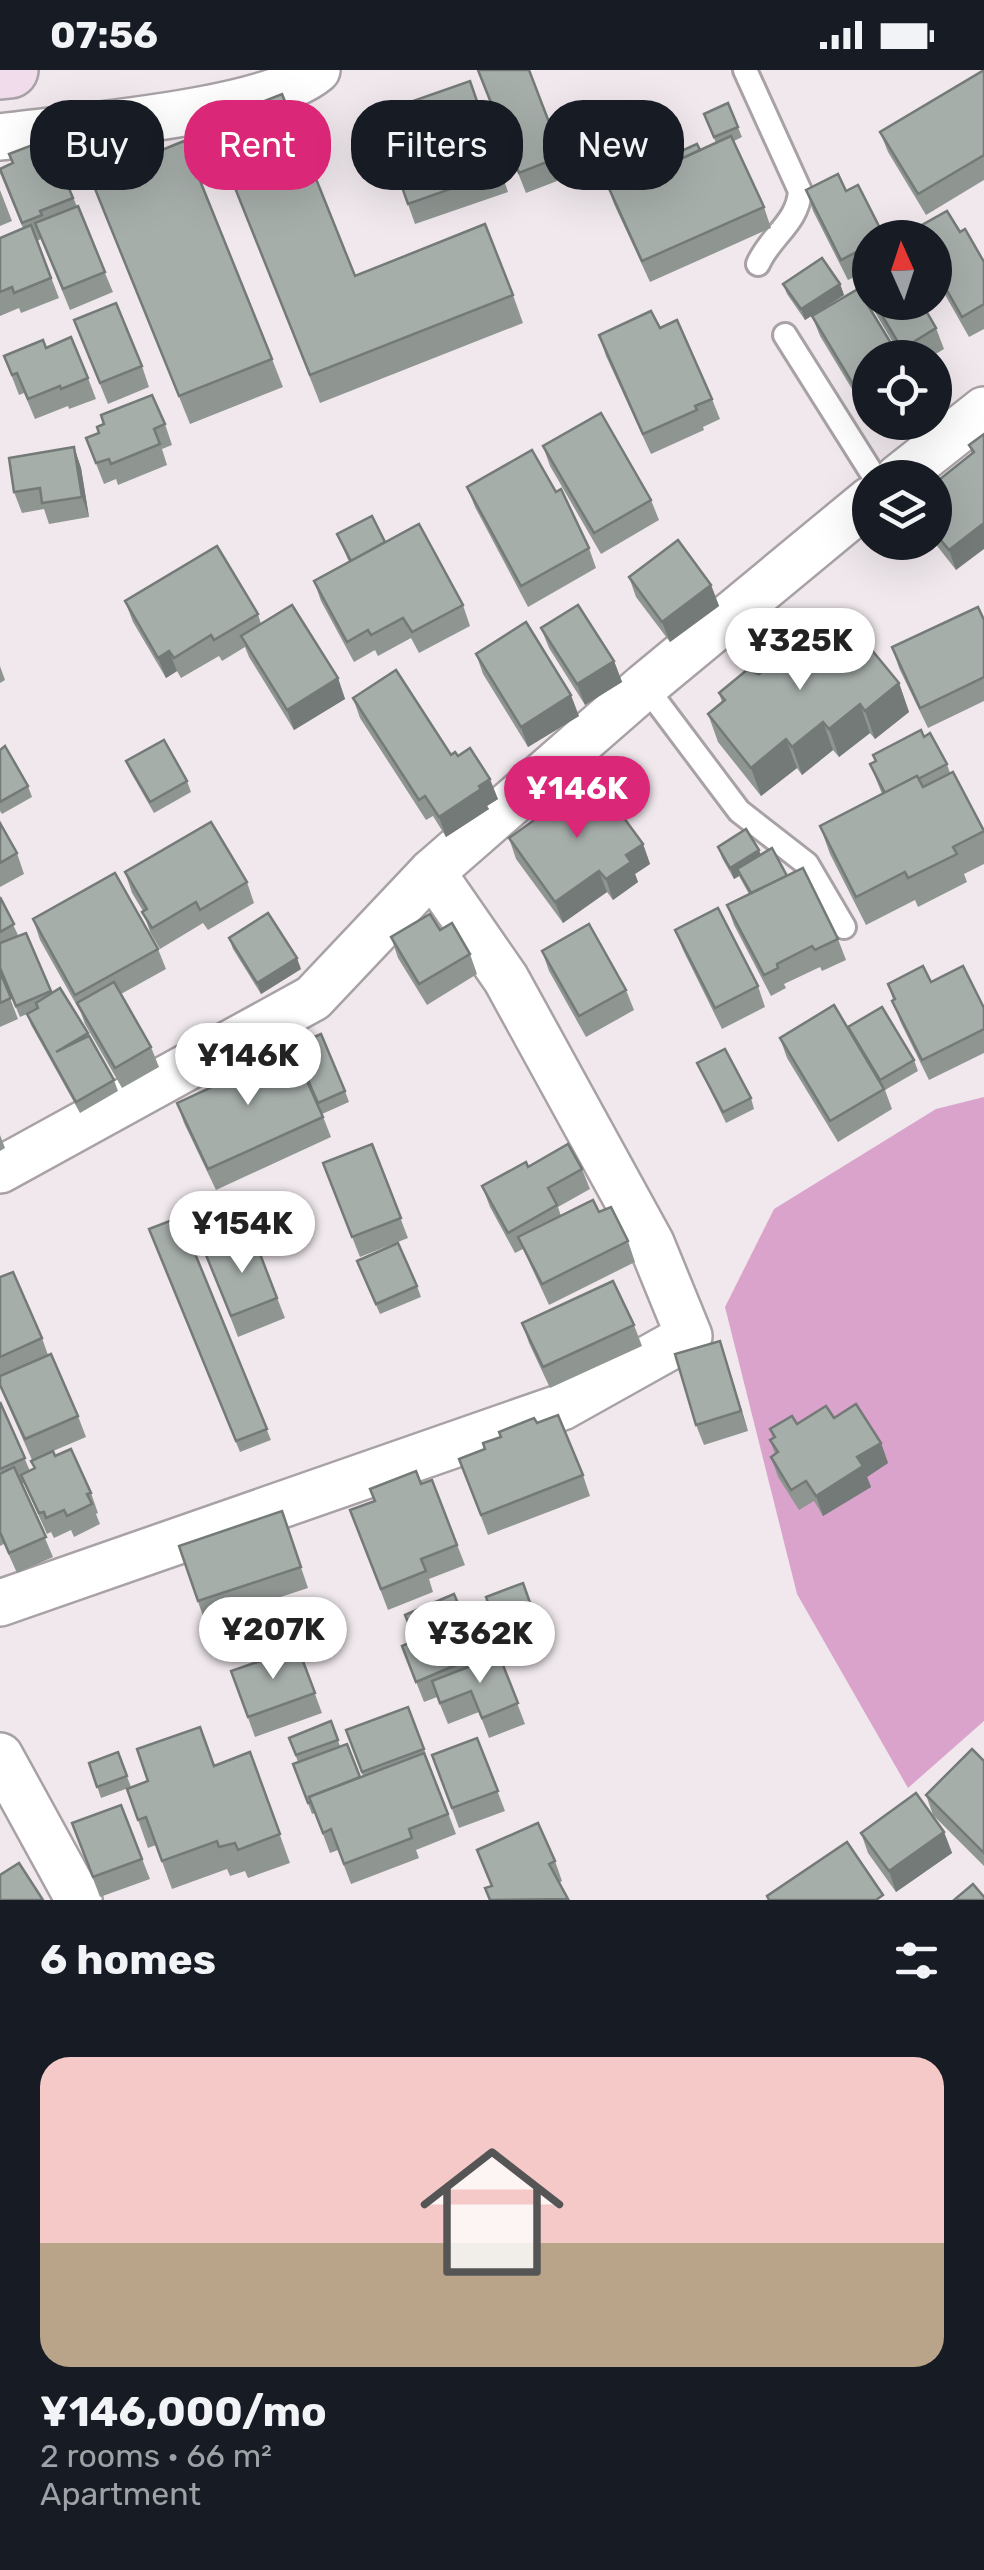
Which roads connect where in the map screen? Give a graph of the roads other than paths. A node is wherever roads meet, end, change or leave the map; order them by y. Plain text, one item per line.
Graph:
1 (10, 70) edge
2 (317, 70) edge
3 (745, 70) edge
4 (0, 72) edge
5 (0, 137) edge
6 (758, 264) dead end
7 (785, 335) dead end
8 (984, 410) edge
9 (864, 460) edge
10 (921, 460) edge
11 (852, 515) edge
12 (645, 686) junction
13 (432, 872) junction
14 (844, 927) dead end
15 (0, 1170) edge
16 (0, 1603) edge
17 (0, 1756) edge
18 (79, 1900) edge

1 - 4 main road
2 - 5 street
3 - 6 lane
7 - 9 lane
8 - 10 street
11 - 12 street
12 - 13 street
12 - 14 lane
13 - 15 street
13 - 16 street
17 - 18 street

